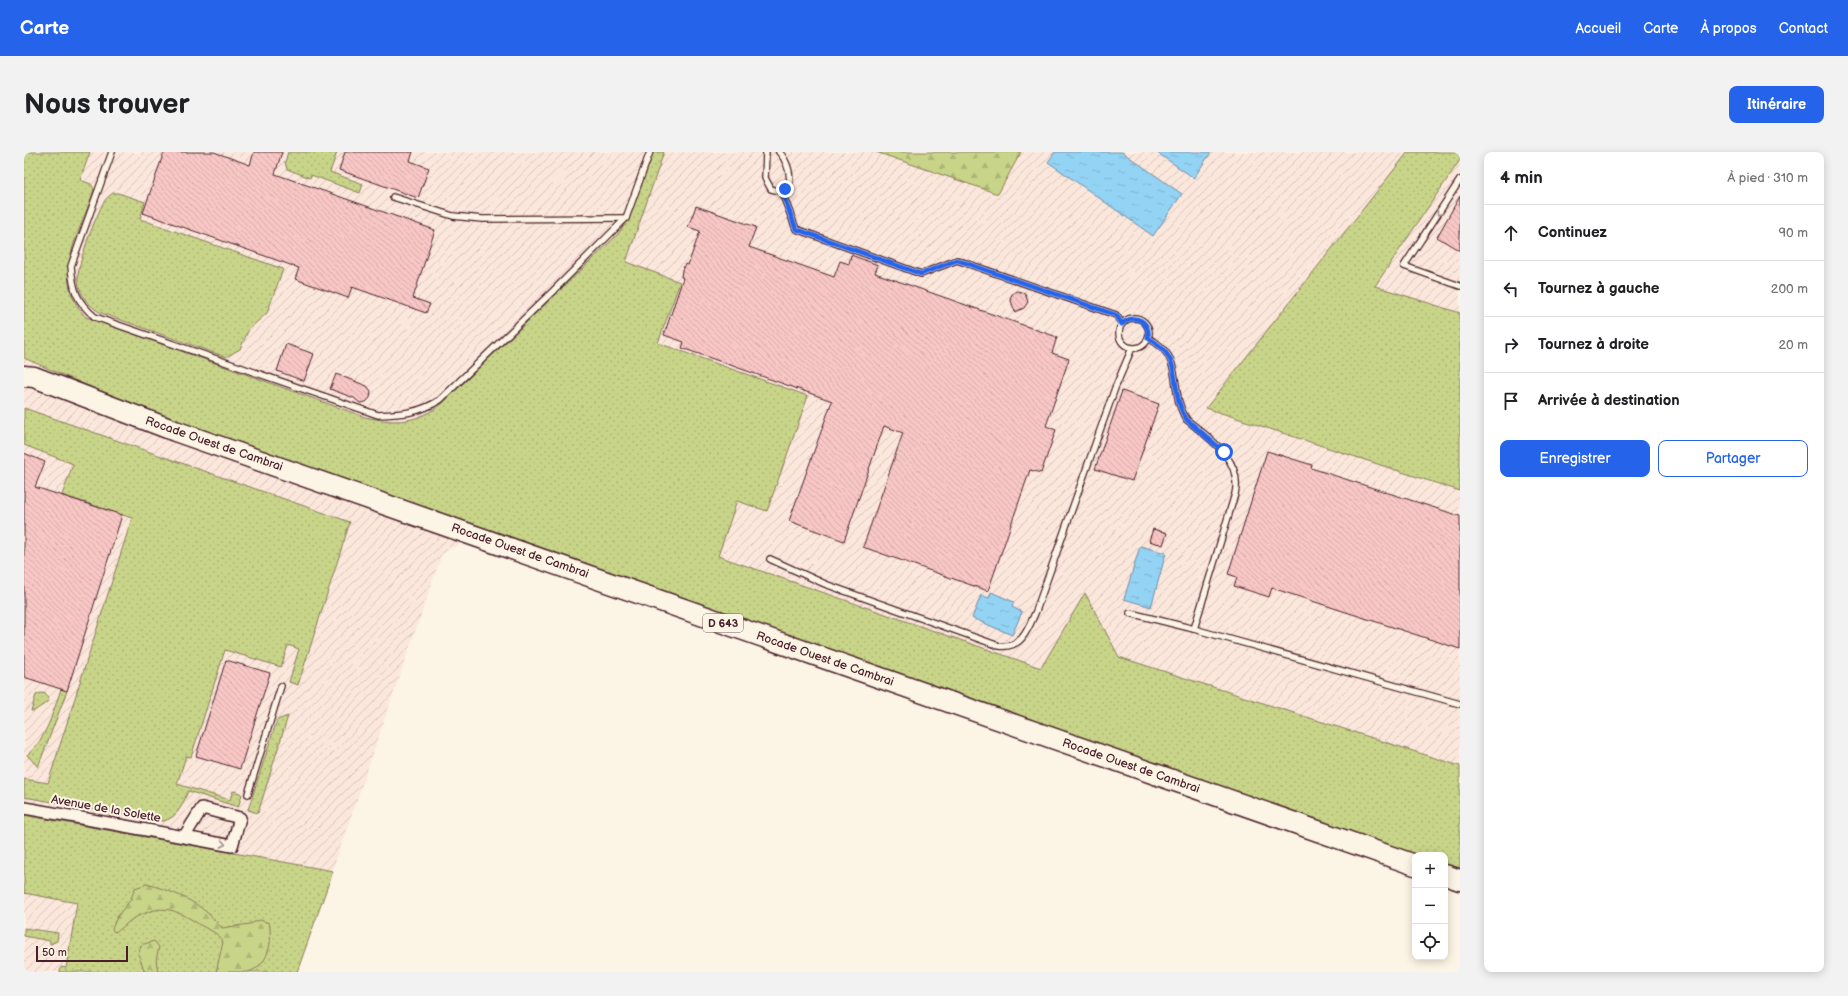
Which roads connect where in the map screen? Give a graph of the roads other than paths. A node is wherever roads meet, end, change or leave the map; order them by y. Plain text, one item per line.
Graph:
1 (112, 152) edge
2 (650, 152) edge
3 (766, 152) edge
4 (779, 152) edge
5 (1460, 180) edge
6 (781, 190) junction
7 (393, 197) dead end
8 (626, 218) junction
9 (1460, 286) edge
10 (1122, 324) junction
11 (1148, 338) junction
12 (1132, 348) junction
13 (27, 374) edge
14 (770, 558) dead end
15 (1130, 613) dead end
16 (1194, 629) junction
17 (281, 686) dead end
18 (1460, 704) edge
19 (248, 794) dead end
20 (24, 808) edge
21 (184, 837) junction
22 (1412, 864) edge
23 (1448, 876) edge
24 (1460, 880) edge

1 - 8 lane
2 - 8 lane
3 - 6 lane
4 - 6 lane
5 -> 9 lane
6 - 10 lane
7 - 8 lane
10 - 11 lane
10 - 12 lane
11 - 12 lane
11 - 16 lane
12 - 14 lane
13 - 22 highway, Rocade Ouest de Cambrai / D 643
15 - 16 lane
16 - 18 lane
17 - 19 lane
20 - 21 street, Avenue de la Solette
21 -> 21 street, Avenue de la Solette
23 - 24 highway

